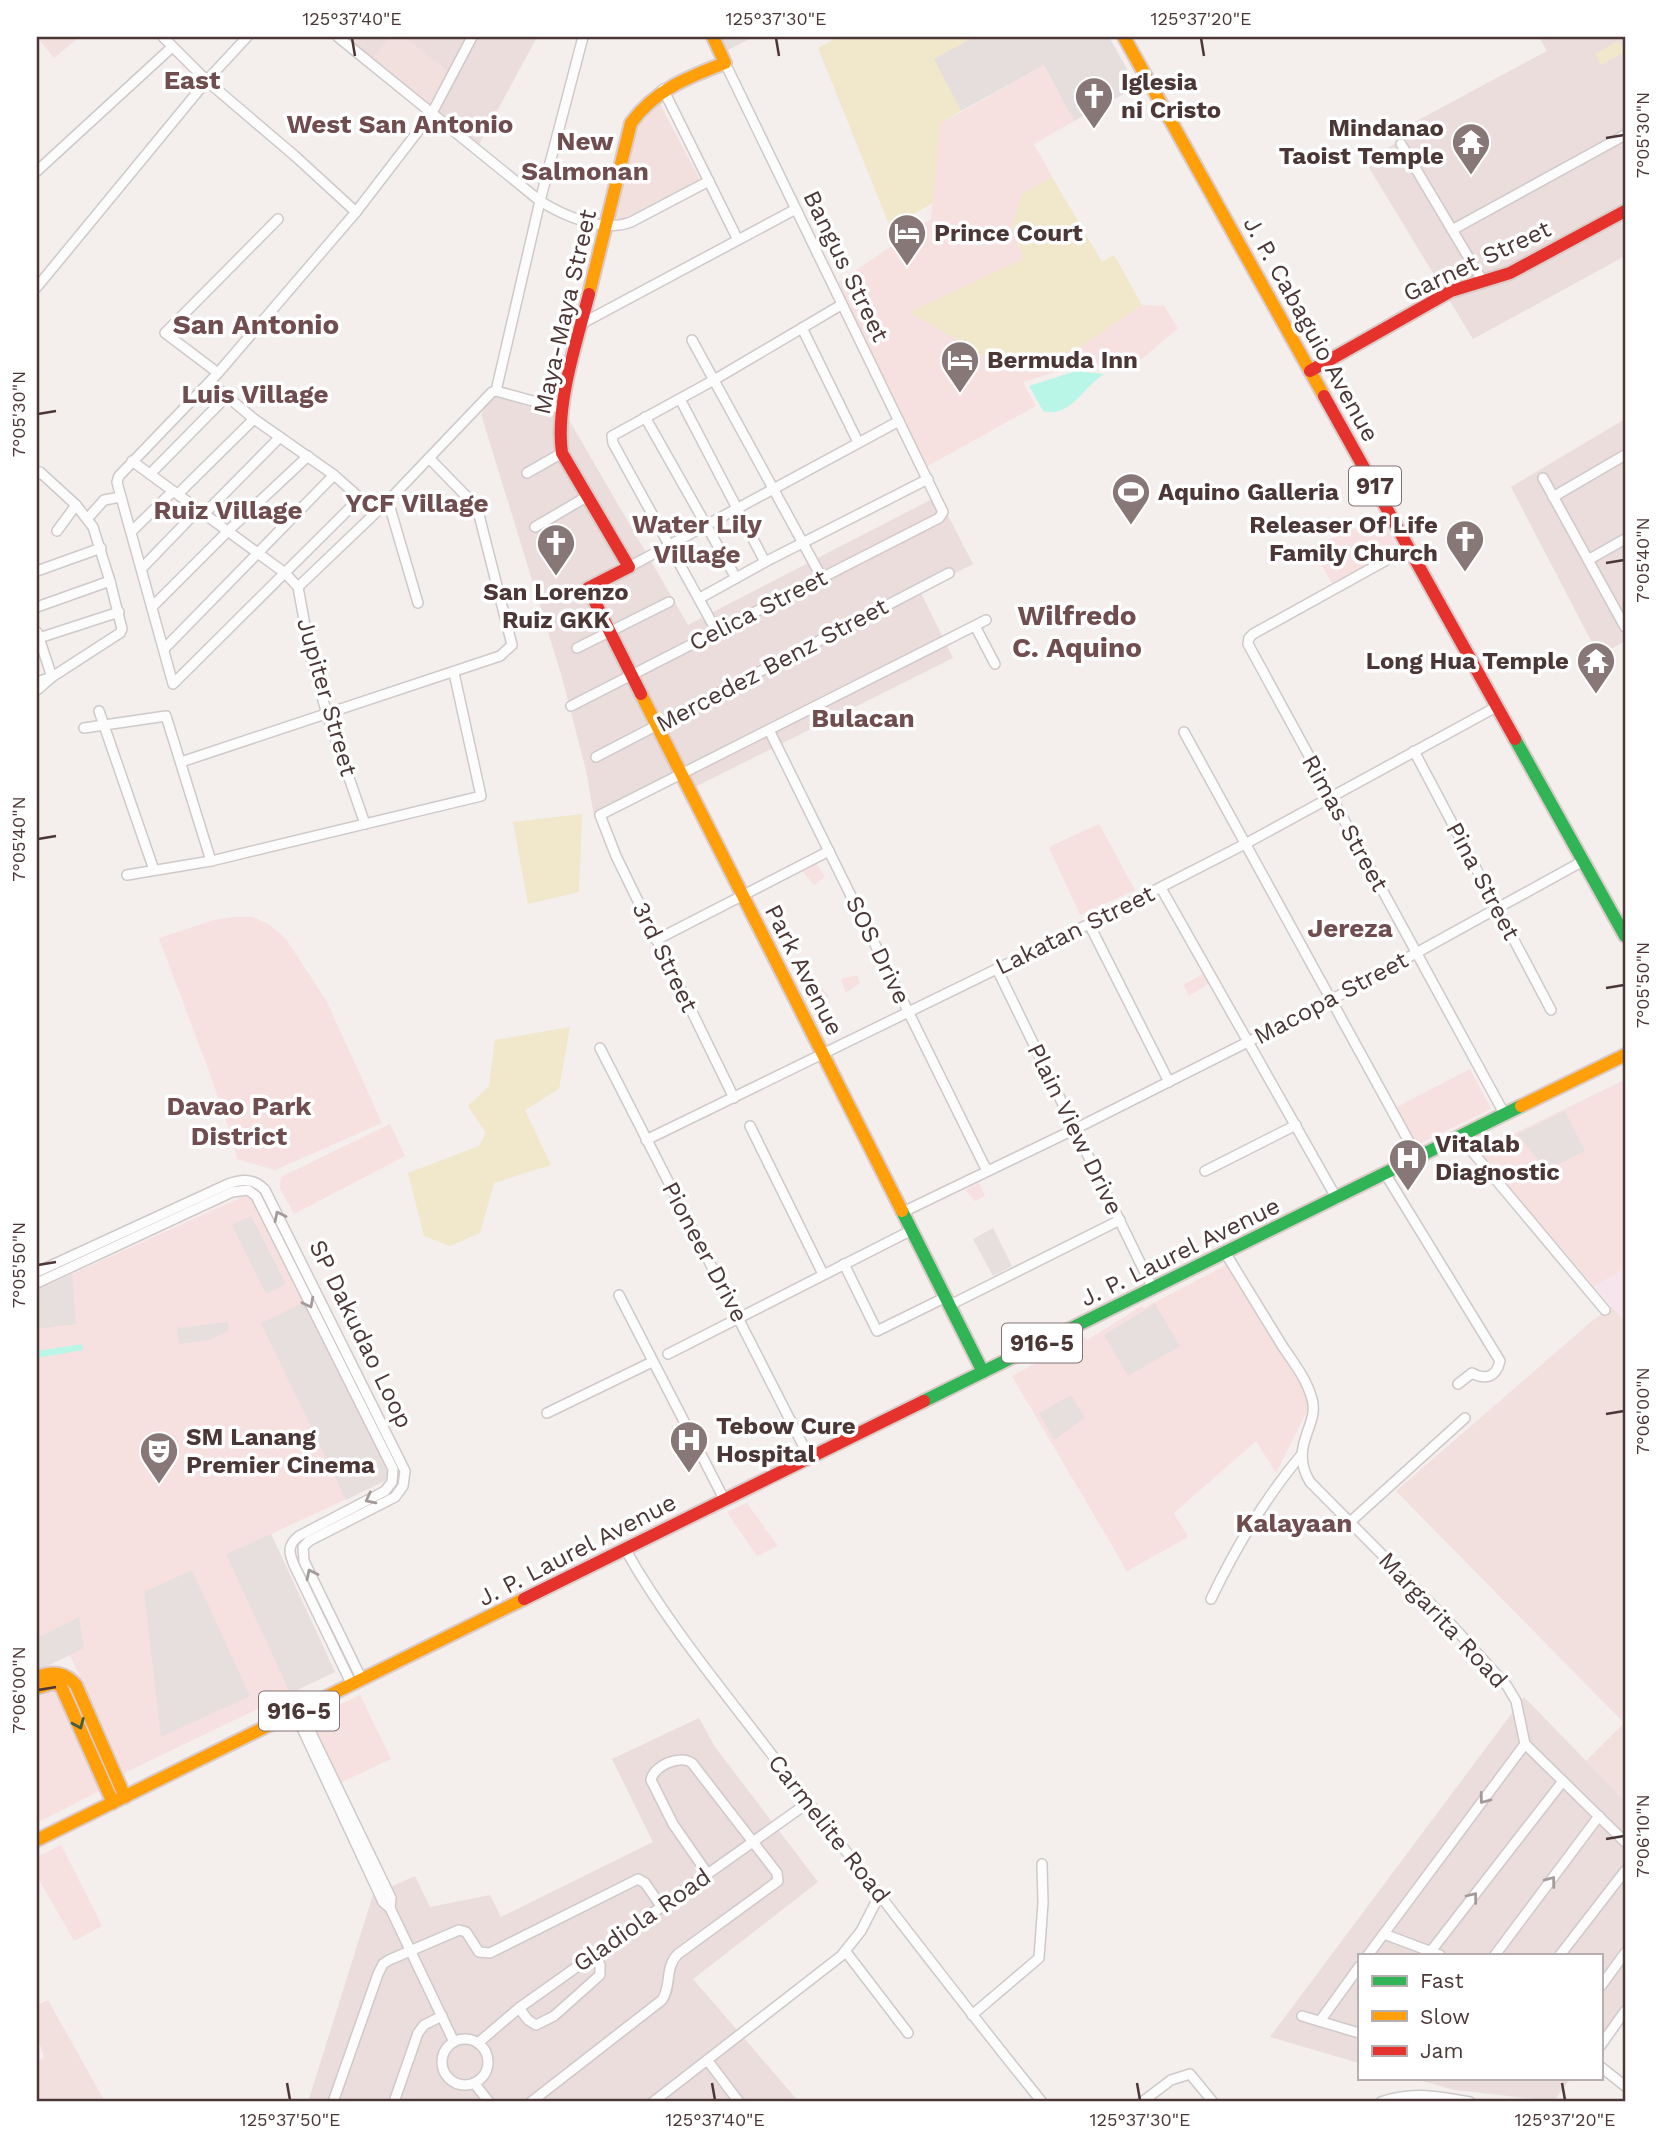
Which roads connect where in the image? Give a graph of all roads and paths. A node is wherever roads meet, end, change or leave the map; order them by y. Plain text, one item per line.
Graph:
1 (163, 37) edge
2 (247, 37) edge
3 (338, 37) edge
4 (472, 37) edge
5 (583, 37) edge
6 (713, 37) edge
7 (1124, 37) edge
8 (171, 48) junction
9 (725, 63) junction
10 (207, 81) junction
11 (663, 89) junction
12 (432, 113) junction
13 (1625, 135) edge
14 (1401, 144) dead end
15 (37, 172) edge
16 (709, 181) junction
17 (540, 201) junction
18 (794, 210) junction
19 (1625, 211) edge
20 (356, 212) junction
21 (278, 219) dead end
22 (606, 225) junction
23 (1452, 230) junction
24 (738, 240) junction
25 (1482, 280) junction
26 (37, 287) edge
27 (841, 305) junction
28 (581, 324) junction
29 (802, 328) junction
30 (692, 340) dead end
31 (1310, 371) junction
32 (218, 373) junction
33 (715, 380) junction
34 (210, 382) junction
35 (496, 391) junction
36 (227, 396) junction
37 (680, 399) junction
38 (562, 410) junction
39 (645, 417) junction
40 (254, 419) junction
41 (898, 421) junction
42 (280, 436) junction
43 (858, 443) junction
44 (562, 453) junction
45 (1625, 455) edge
46 (308, 456) junction
47 (429, 458) junction
48 (132, 461) junction
49 (150, 474) junction
50 (527, 474) dead end
51 (37, 475) edge
52 (334, 475) junction
53 (1543, 478) dead end
54 (928, 479) junction
55 (774, 489) junction
56 (176, 493) junction
57 (588, 496) junction
58 (121, 497) junction
59 (1553, 497) junction
60 (388, 501) junction
61 (76, 505) junction
62 (738, 508) junction
63 (201, 512) junction
64 (943, 513) joint
65 (88, 518) junction
66 (706, 526) junction
67 (535, 527) dead end
68 (57, 531) dead end
69 (132, 531) junction
70 (228, 531) junction
71 (1625, 539) edge
72 (803, 543) junction
73 (670, 545) junction
74 (1410, 547) junction
75 (101, 548) junction
76 (258, 554) junction
77 (1588, 560) junction
78 (765, 562) junction
79 (628, 567) junction
80 (142, 568) junction
81 (37, 570) edge
82 (950, 572) dead end
83 (285, 573) junction
84 (736, 578) junction
85 (821, 578) junction
86 (110, 581) junction
87 (298, 587) junction
88 (700, 598) junction
89 (669, 602) dead end
90 (418, 603) dead end
91 (37, 607) edge
92 (152, 607) junction
93 (119, 612) junction
94 (986, 620) dead end
95 (975, 626) junction
96 (1625, 626) edge
97 (610, 631) junction
98 (717, 632) junction
99 (39, 642) edge
100 (577, 648) dead end
101 (164, 649) junction
102 (995, 664) dead end
103 (454, 673) junction
104 (632, 675) junction
105 (52, 677) junction
106 (37, 682) edge
107 (37, 690) edge
108 (571, 706) dead end
109 (1498, 706) junction
110 (99, 711) dead end
111 (327, 714) junction
112 (657, 725) junction
113 (104, 726) junction
114 (84, 728) dead end
115 (769, 730) junction
116 (1184, 732) dead end
117 (1414, 751) junction
118 (596, 757) dead end
119 (181, 762) junction
120 (682, 774) junction
121 (1331, 797) junction
122 (365, 824) junction
123 (1245, 844) junction
124 (829, 851) junction
125 (1583, 860) junction
126 (211, 861) junction
127 (154, 870) junction
128 (127, 875) dead end
129 (1161, 888) junction
130 (743, 895) junction
131 (1497, 908) junction
132 (1089, 924) junction
133 (1625, 936) edge
134 (656, 940) junction
135 (1416, 953) junction
136 (996, 969) junction
137 (1331, 1000) junction
138 (1551, 1010) dead end
139 (909, 1012) junction
140 (1249, 1042) junction
141 (600, 1048) dead end
142 (823, 1055) junction
143 (1625, 1055) edge
144 (1610, 1063) junction
145 (1625, 1071) edge
146 (1169, 1082) junction
147 (734, 1098) junction
148 (1505, 1115) junction
149 (1296, 1125) junction
150 (750, 1126) dead end
151 (1075, 1129) junction
152 (1460, 1137) junction
153 (646, 1140) junction
154 (1418, 1158) junction
155 (987, 1171) junction
156 (1205, 1171) dead end
157 (1385, 1175) junction
158 (1337, 1199) junction
159 (903, 1212) junction
160 (1120, 1220) junction
161 (912, 1230) junction
162 (1226, 1254) junction
163 (844, 1264) junction
164 (37, 1272) edge
165 (822, 1274) junction
166 (37, 1283) edge
167 (1153, 1289) junction
168 (619, 1295) dead end
169 (948, 1301) junction
170 (1605, 1310) dead end
171 (739, 1317) junction
172 (668, 1354) dead end
173 (652, 1362) junction
174 (984, 1372) junction
175 (1458, 1384) dead end
176 (373, 1405) junction
177 (363, 1410) junction
178 (548, 1413) dead end
179 (1465, 1418) dead end
180 (1302, 1454) junction
181 (809, 1457) junction
182 (724, 1499) junction
183 (1350, 1522) junction
184 (625, 1549) junction
185 (1211, 1599) dead end
186 (327, 1607) junction
187 (317, 1612) junction
188 (37, 1677) edge
189 (61, 1679) junction
190 (357, 1682) junction
191 (37, 1688) edge
192 (298, 1712) junction
193 (1525, 1744) junction
194 (1563, 1781) junction
195 (119, 1800) junction
196 (808, 1802) junction
197 (1599, 1816) junction
198 (37, 1840) edge
199 (753, 1842) junction
200 (1625, 1842) edge
201 (1042, 1864) dead end
202 (1625, 1871) edge
203 (707, 1873) junction
204 (880, 1894) junction
205 (661, 1906) junction
206 (1384, 1934) junction
207 (410, 1951) junction
208 (846, 1952) junction
209 (1436, 1953) edge
210 (1625, 1953) edge
211 (594, 1954) junction
212 (1369, 1954) edge
213 (1496, 1954) edge
214 (1561, 1954) edge
215 (1355, 1979) edge
216 (1602, 1985) edge
217 (519, 2008) junction
218 (1625, 2011) edge
219 (972, 2015) junction
220 (442, 2016) junction
221 (1302, 2017) dead end
222 (1320, 2021) junction
223 (908, 2033) dead end
224 (1358, 2033) edge
225 (454, 2042) junction
226 (478, 2043) junction
227 (1602, 2044) edge
228 (708, 2061) junction
229 (1602, 2068) edge
230 (474, 2083) junction
231 (1625, 2086) edge
232 (334, 2102) edge
233 (394, 2102) edge
234 (489, 2102) edge
235 (531, 2102) edge
236 (653, 2102) edge
237 (739, 2102) edge
238 (1042, 2102) edge
239 (1142, 2102) edge
240 (1213, 2102) edge
241 (1381, 2102) edge
242 (1470, 2102) edge

1 - 8 street
2 - 10 street
3 - 12 street
4 - 12 street
5 - 17 street
6 - 9 main road, Bangus Street
7 - 31 main road, J. P. Cabaguio Avenue / 917
8 - 10 street
8 - 15 street
9 - 11 main road, Maya-Maya Street
9 - 18 street, Bangus Street
10 - 20 street
10 - 26 street
11 - 16 street
11 - 22 main road, Maya-Maya Street
12 - 17 street
12 - 20 street
13 - 23 street
14 - 23 street
16 - 22 street
16 - 24 street
17 - 22 street
17 - 35 street
18 - 24 street
18 - 27 street, Bangus Street
19 - 25 main road, Garnet Street
20 - 32 street
21 - 32 street
22 - 28 main road, Maya-Maya Street
23 - 25 street
24 - 28 street
25 - 31 main road, Garnet Street
27 - 29 street
27 - 41 street, Bangus Street
28 - 38 main road, Maya-Maya Street
29 - 33 street
29 - 43 street
30 - 33 street
31 - 74 main road, J. P. Cabaguio Avenue / 917
32 - 34 street
33 - 37 street
33 - 55 street
34 - 36 street
34 - 48 street
35 - 38 street
35 - 47 street
36 - 40 street
36 - 49 street
37 - 39 street
37 - 62 street
38 - 44 main road, Maya-Maya Street
39 - 66 street
39 - 73 street
40 - 42 street
40 - 56 street
41 - 43 street
41 - 54 street, Bangus Street
42 - 46 street
42 - 63 street
43 - 55 street
44 - 50 street
44 - 57 main road, Maya-Maya Street
45 - 59 street
46 - 52 street
46 - 70 street
47 - 60 street
47 - 103 street
48 - 49 street, Jupiter Street
48 - 58 street
49 - 56 street, Jupiter Street
51 - 61 street
52 - 76 street
52 - 83 street
53 - 59 street
54 - 64 street, Bangus Street
54 - 72 street
55 - 62 street
55 - 72 street
56 - 63 street, Jupiter Street
56 - 69 street
57 - 67 street
57 - 79 main road, Maya-Maya Street
58 - 65 street
58 - 69 street
59 - 77 street
60 - 87 street
60 - 90 street
61 - 65 street
61 - 68 street
62 - 66 street
62 - 78 street
63 - 70 street, Jupiter Street
63 - 80 street
64 - 85 street, Celica Street
65 - 75 street
66 - 73 street
66 - 84 street
69 - 80 street
70 - 76 street, Jupiter Street
70 - 92 street
71 - 77 street
72 - 78 street
72 - 85 street
73 - 79 street
73 - 88 street
74 - 109 main road, J. P. Cabaguio Avenue / 917
74 - 121 street, Rimas Street
75 - 81 street
75 - 86 street
76 - 83 street, Jupiter Street
76 - 101 street
77 - 96 street
78 - 84 street
79 - 97 main road, Park Avenue
80 - 92 street
82 - 112 street, Mercedez Benz Street
83 - 87 street, Jupiter Street
83 - 101 street
84 - 88 street
85 - 98 street, Celica Street
86 - 91 street
86 - 93 street
87 - 111 street, Jupiter Street
88 - 98 street
89 - 97 street
92 - 101 street
93 - 99 street
93 - 105 street
94 - 95 street
95 - 102 street
95 - 115 street
97 - 100 street
97 - 104 main road, Park Avenue
98 - 104 street, Celica Street
99 - 105 street
103 - 111 street
103 - 122 street
104 - 108 street, Celica Street
104 - 112 main road, Park Avenue
105 - 106 street
105 - 107 street
109 - 117 street, Lakatan Street
109 - 125 main road, J. P. Cabaguio Avenue / 917
110 - 113 street
111 - 119 street
111 - 122 street, Jupiter Street
112 - 118 street, Mercedez Benz Street
112 - 120 main road, Park Avenue
113 - 114 street
113 - 119 street
113 - 127 street
115 - 120 street
115 - 124 street, SOS Drive
116 - 123 street
117 - 121 street, Lakatan Street
117 - 131 street, Pina Street
119 - 126 street
120 - 130 main road, Park Avenue
120 - 134 street, 3rd Street
121 - 123 street, Lakatan Street
121 - 135 street, Rimas Street
122 - 126 street
123 - 129 street, Lakatan Street
123 - 137 street
124 - 130 street
124 - 139 street, SOS Drive
125 - 131 street, Macopa Street
125 - 133 main road, J. P. Cabaguio Avenue / 917
126 - 127 street
127 - 128 street
129 - 132 street, Lakatan Street
129 - 140 street
130 - 134 street
130 - 142 main road, Park Avenue
131 - 135 street, Macopa Street
131 - 138 street, Pina Street
132 - 136 street, Lakatan Street
132 - 146 street
134 - 147 street, 3rd Street
135 - 137 street, Macopa Street
135 - 148 street, Rimas Street
136 - 139 street, Lakatan Street
136 - 151 street, Plain View Drive
137 - 140 street, Macopa Street
137 - 154 street
139 - 142 street, Lakatan Street
139 - 155 street, SOS Drive
140 - 146 street, Macopa Street
140 - 149 street
141 - 153 street, Pioneer Drive
142 - 147 street, Lakatan Street
142 - 159 main road, Park Avenue
143 - 144 main road, J. P. Laurel Avenue / 916-5
144 - 145 main road
144 - 148 main road, J. P. Laurel Avenue / 916-5
146 - 151 street, Macopa Street
147 - 153 street, Lakatan Street
148 - 152 main road, J. P. Laurel Avenue / 916-5
149 - 156 street
149 - 158 street
150 - 165 street
151 - 155 street, Macopa Street
151 - 160 street, Plain View Drive
152 - 154 main road, J. P. Laurel Avenue / 916-5
152 - 170 street
153 - 171 street, Pioneer Drive
154 - 157 main road, J. P. Laurel Avenue / 916-5
155 - 159 street, Macopa Street
157 - 158 main road, J. P. Laurel Avenue / 916-5
157 - 175 street
158 - 162 main road, J. P. Laurel Avenue / 916-5
159 - 161 main road, Park Avenue
160 - 167 street, Plain View Drive
160 - 169 street
161 - 163 street
161 - 169 main road, Park Avenue
162 - 167 main road, J. P. Laurel Avenue / 916-5
162 - 180 street
163 - 165 street
163 - 169 street
176 -> 164 street, SP Dakudao Loop
165 - 171 street
166 -> 177 street, SP Dakudao Loop
167 - 174 main road, J. P. Laurel Avenue / 916-5
168 - 173 street
169 - 174 main road, Park Avenue
171 - 172 street
171 - 181 street, Pioneer Drive
173 - 178 street
173 - 182 street
174 - 181 main road, J. P. Laurel Avenue / 916-5
176 - 177 street
186 -> 176 street, SP Dakudao Loop
177 -> 187 street, SP Dakudao Loop
179 - 183 street
180 - 183 street, Margarita Road
180 - 185 street
181 - 182 main road, J. P. Laurel Avenue / 916-5
182 - 184 main road, J. P. Laurel Avenue / 916-5
183 - 193 street, Margarita Road
184 - 190 main road, J. P. Laurel Avenue / 916-5
184 - 196 street, Carmelite Road
186 - 187 street
186 - 190 street, SP Dakudao Loop
187 - 190 street, SP Dakudao Loop
188 - 189 main road
189 - 191 main road
189 - 195 main road
190 - 192 main road, J. P. Laurel Avenue / 916-5
192 - 195 main road, J. P. Laurel Avenue / 916-5
192 - 207 street
193 - 194 street
193 -> 206 street
194 - 197 street
209 -> 194 street
195 - 198 main road, J. P. Laurel Avenue / 916-5
196 - 199 street, Gladiola Road
196 - 204 street, Carmelite Road
197 - 200 street
213 -> 197 street
199 - 203 street, Gladiola Road
199 - 203 street
199 - 235 street
201 - 219 street
202 - 214 street
203 - 205 street, Gladiola Road
204 - 208 street
204 - 219 street, Carmelite Road
205 - 207 street
205 - 211 street, Gladiola Road
206 - 209 street
206 - 212 street
207 - 220 street
207 - 232 street
208 - 223 street
208 - 228 street
210 - 216 street
211 - 217 street, Gladiola Road
211 - 217 street
215 - 222 street
217 - 226 street, Gladiola Road
218 - 227 street
219 - 238 street, Carmelite Road
220 - 225 street
220 - 233 street
221 - 222 street
222 - 224 street
225 - 226 street
225 - 230 street
226 - 230 street
228 - 236 street
228 - 237 street
229 - 231 street
230 - 234 street
239 - 240 street
241 - 242 street

